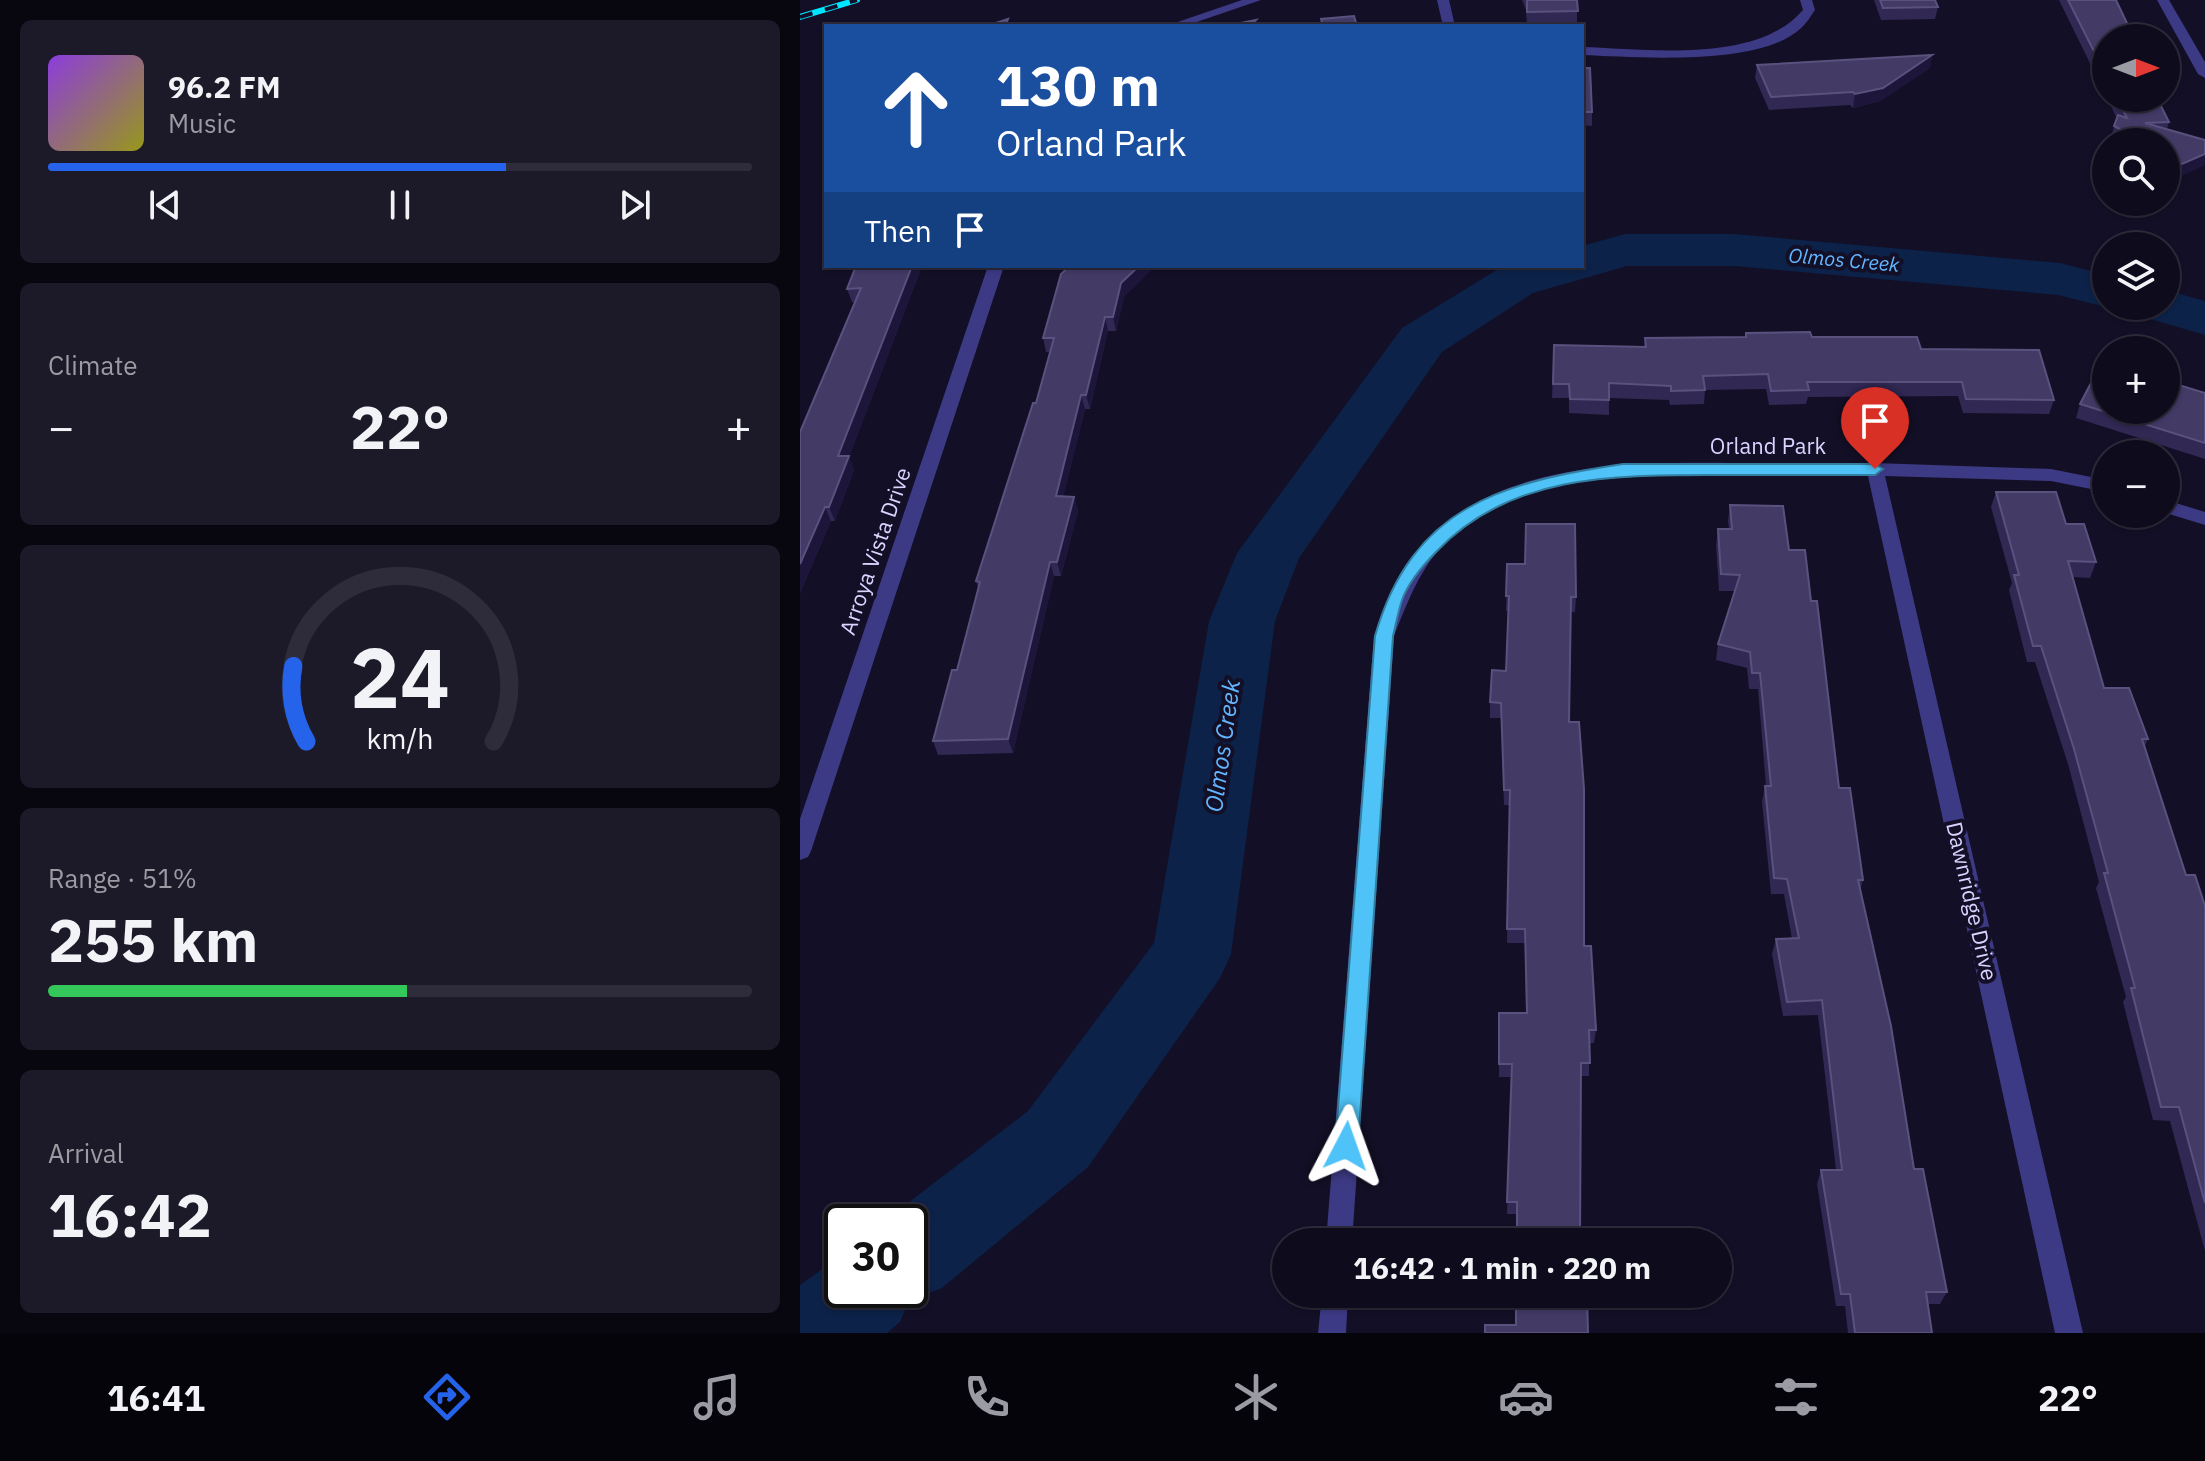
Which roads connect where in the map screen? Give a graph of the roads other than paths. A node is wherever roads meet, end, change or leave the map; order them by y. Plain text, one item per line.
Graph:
1 (1255, 0) edge
2 (1443, 0) edge
3 (1806, 0) edge
4 (2163, 0) edge
5 (1178, 24) edge
6 (1449, 24) edge
7 (1584, 51) edge
8 (2205, 74) edge
9 (995, 268) edge
10 (1875, 469) junction
11 (2092, 483) edge
12 (2180, 511) edge
13 (2205, 519) edge
14 (804, 826) edge
15 (800, 851) edge
16 (1340, 1228) edge
17 (1334, 1308) edge
18 (1332, 1333) edge
19 (2069, 1333) edge

1 - 5 street
2 - 6 street
3 - 7 street
4 - 8 street
9 - 14 street, Arroya Vista Drive
10 - 11 street, Orland Park
10 - 16 street, Orland Park
10 - 19 street, Dawnridge Drive
12 - 13 street
14 - 15 street, Arroya Vista Drive
17 - 18 street

